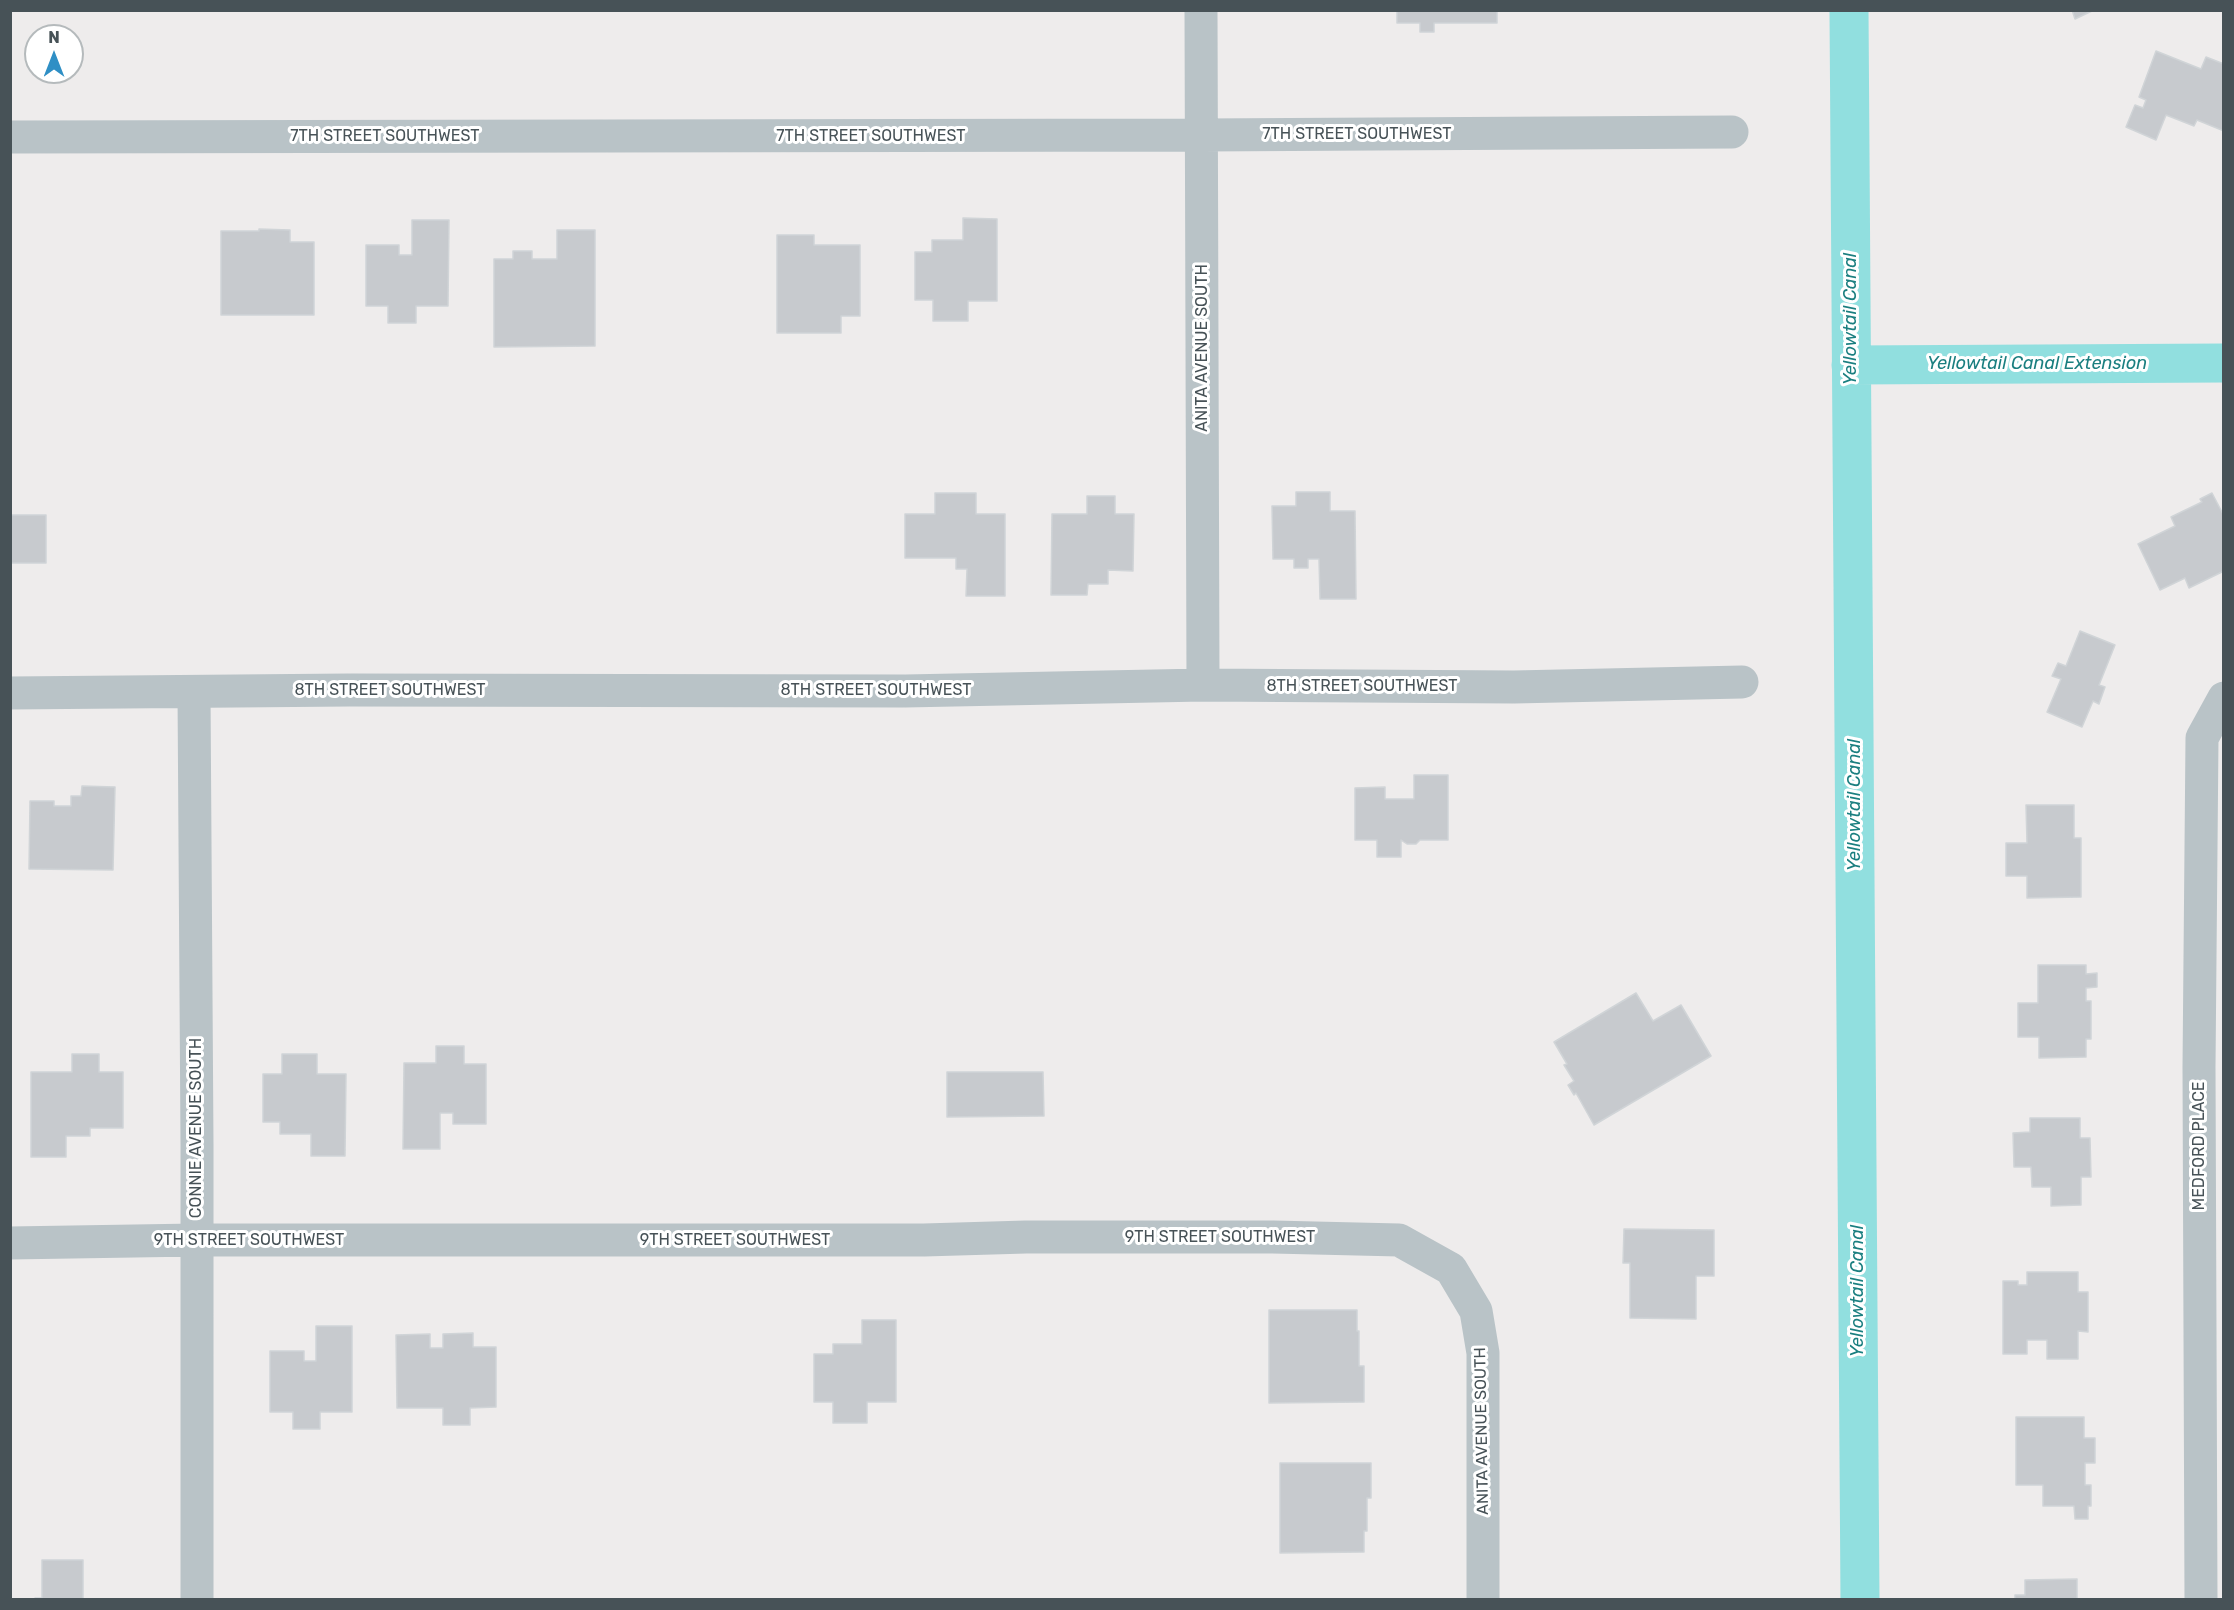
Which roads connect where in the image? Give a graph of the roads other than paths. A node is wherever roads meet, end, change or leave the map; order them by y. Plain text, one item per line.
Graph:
1 (1201, 10) edge
2 (1732, 132) dead end
3 (1202, 135) junction
4 (10, 137) edge
5 (1742, 682) dead end
6 (1203, 685) junction
7 (194, 692) junction
8 (10, 693) edge
9 (2223, 699) edge
10 (196, 1240) junction
11 (10, 1243) edge
12 (1451, 1269) joint
13 (197, 1599) edge
14 (1484, 1599) edge
15 (2201, 1599) edge

1 - 3 street, ANITA AVENUE SOUTH
2 - 3 street, 7TH STREET SOUTHWEST
3 - 4 street, 7TH STREET SOUTHWEST
3 - 6 street, ANITA AVENUE SOUTH
5 - 6 street, 8TH STREET SOUTHWEST
6 - 7 street, 8TH STREET SOUTHWEST
7 - 8 street, 8TH STREET SOUTHWEST
7 - 10 street, CONNIE AVENUE SOUTH
9 - 15 street, MEDFORD PLACE
10 - 11 street, 9TH STREET SOUTHWEST
10 - 12 street, 9TH STREET SOUTHWEST
10 - 13 street, CONNIE AVENUE SOUTH
12 - 14 street, ANITA AVENUE SOUTH

